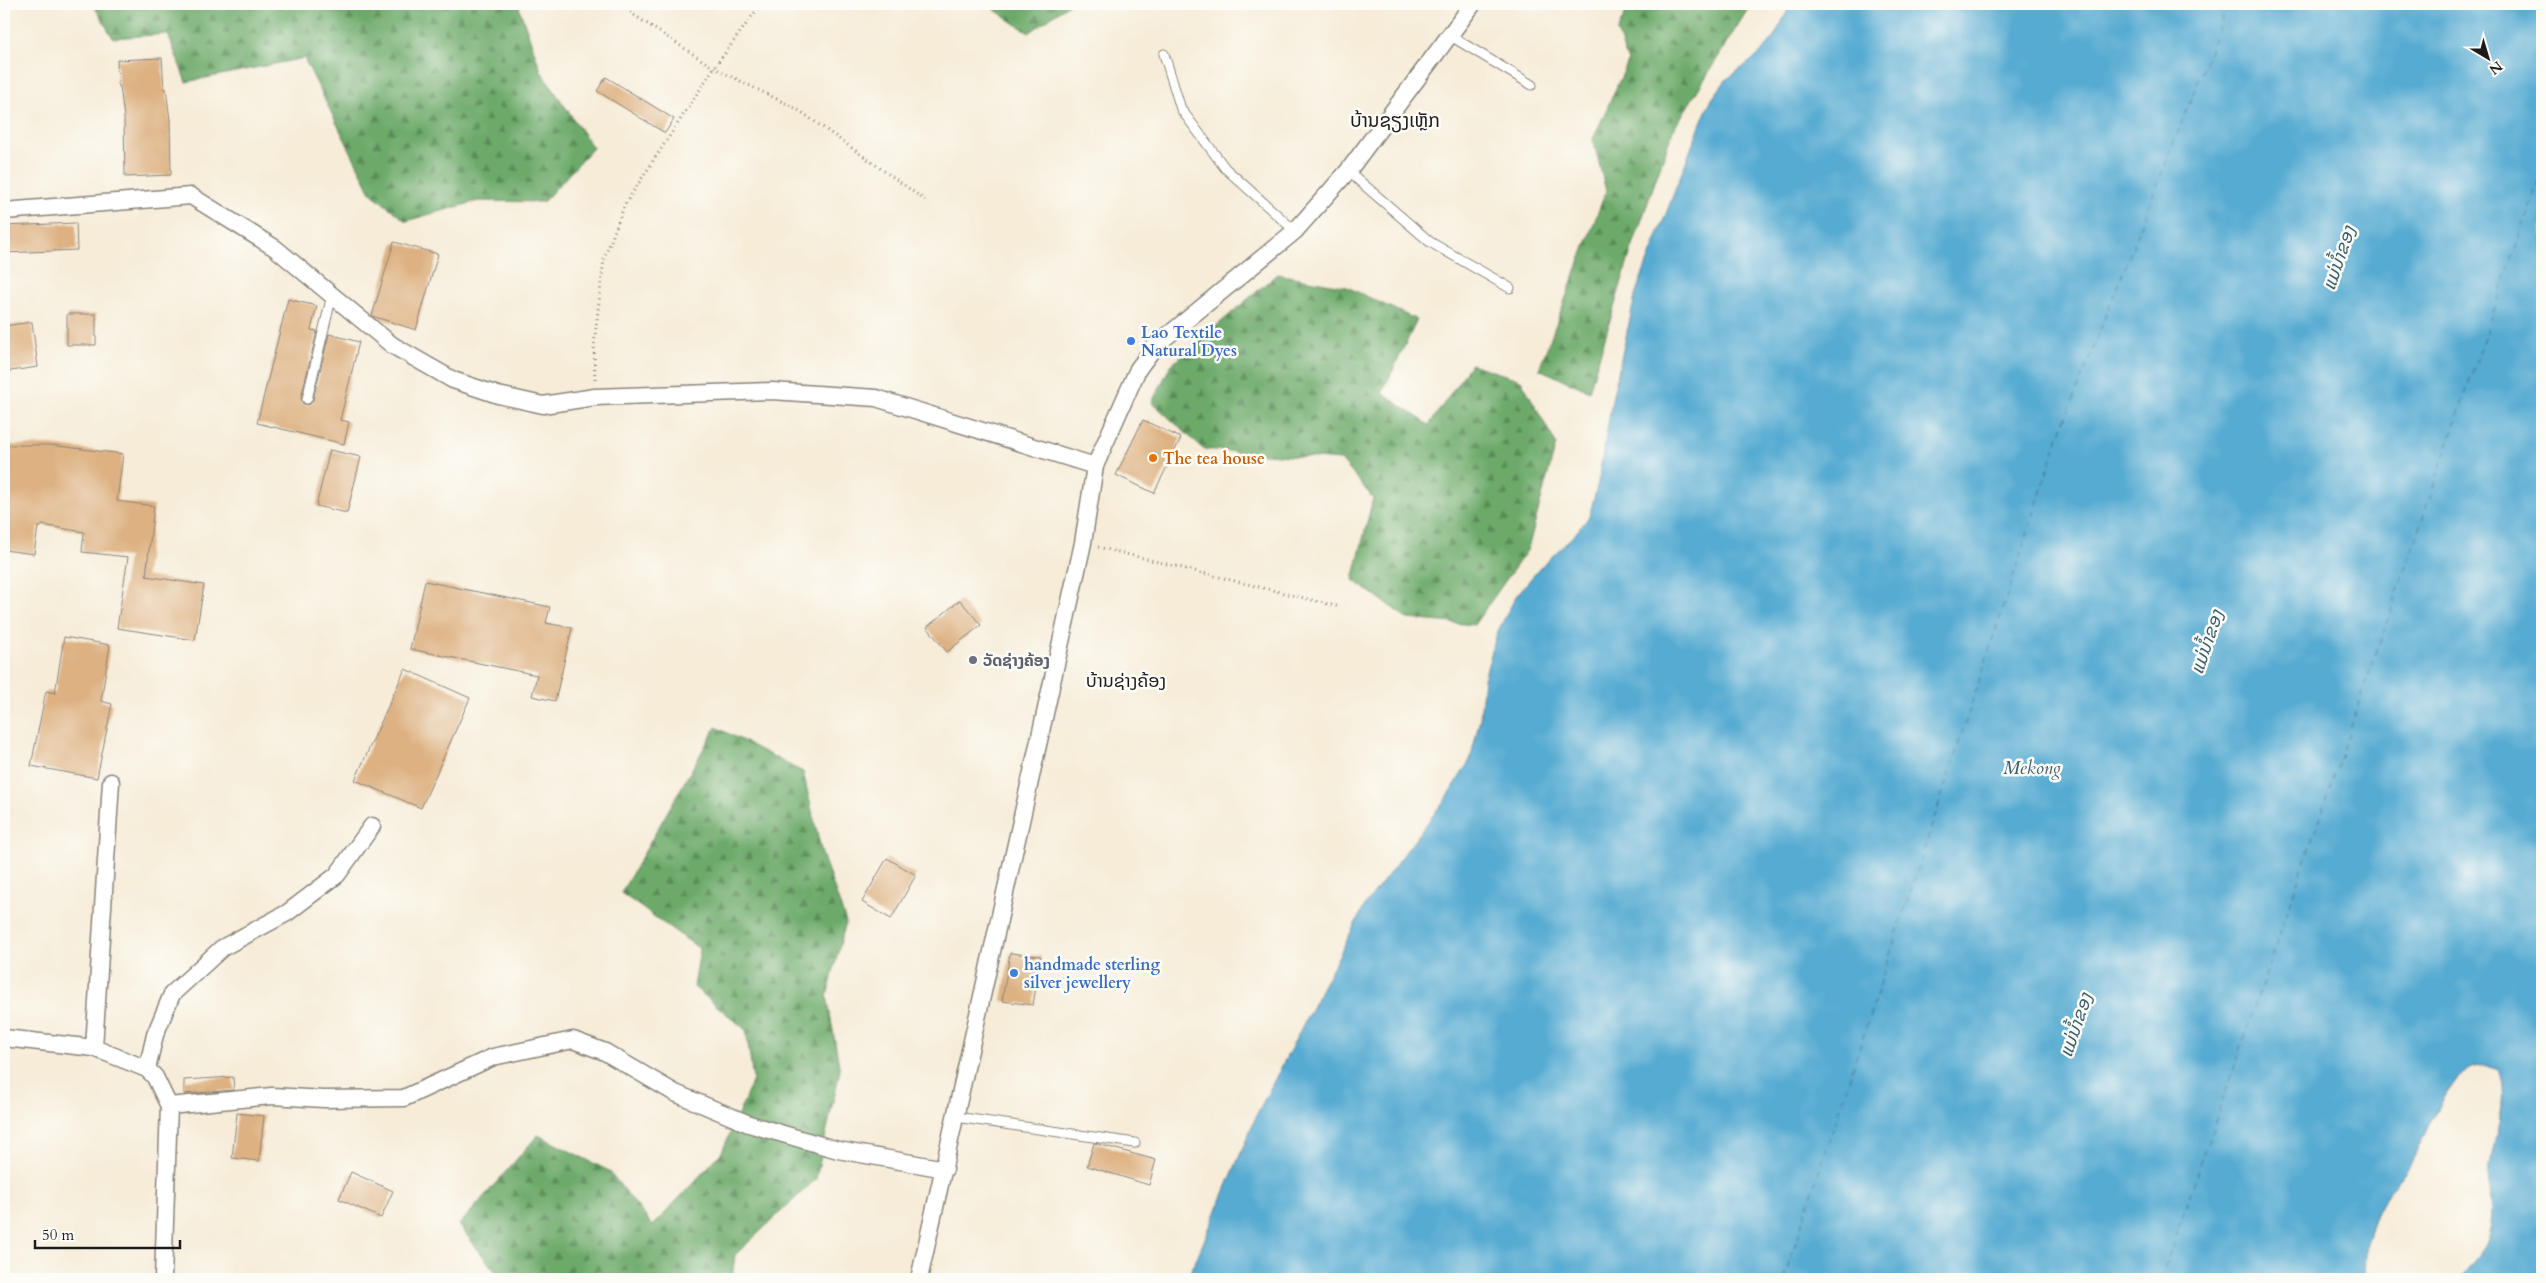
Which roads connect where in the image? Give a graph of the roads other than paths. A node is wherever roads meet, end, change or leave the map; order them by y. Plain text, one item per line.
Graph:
1 (1473, 4) edge
2 (1449, 36) junction
3 (1164, 54) dead end
4 (1532, 85) dead end
5 (1348, 171) junction
6 (4, 211) edge
7 (1295, 231) junction
8 (1510, 288) dead end
9 (332, 295) junction
10 (307, 399) dead end
11 (1095, 466) junction
12 (111, 782) dead end
13 (372, 826) dead end
14 (4, 1038) edge
15 (94, 1048) junction
16 (146, 1069) junction
17 (169, 1106) junction
18 (956, 1117) junction
19 (1135, 1143) dead end
20 (945, 1169) junction
21 (163, 1279) edge
22 (920, 1279) edge

1 - 2 street
2 - 4 lane
2 - 5 street
3 - 7 lane
5 - 7 street
5 - 8 lane
6 - 9 street
7 - 11 street
9 - 10 lane
9 - 11 street
11 - 18 street
12 - 15 street
13 - 16 street
14 - 15 street
15 - 16 street
16 - 17 street
17 - 20 street
17 - 21 street
18 - 19 lane
18 - 20 street
20 - 22 street

